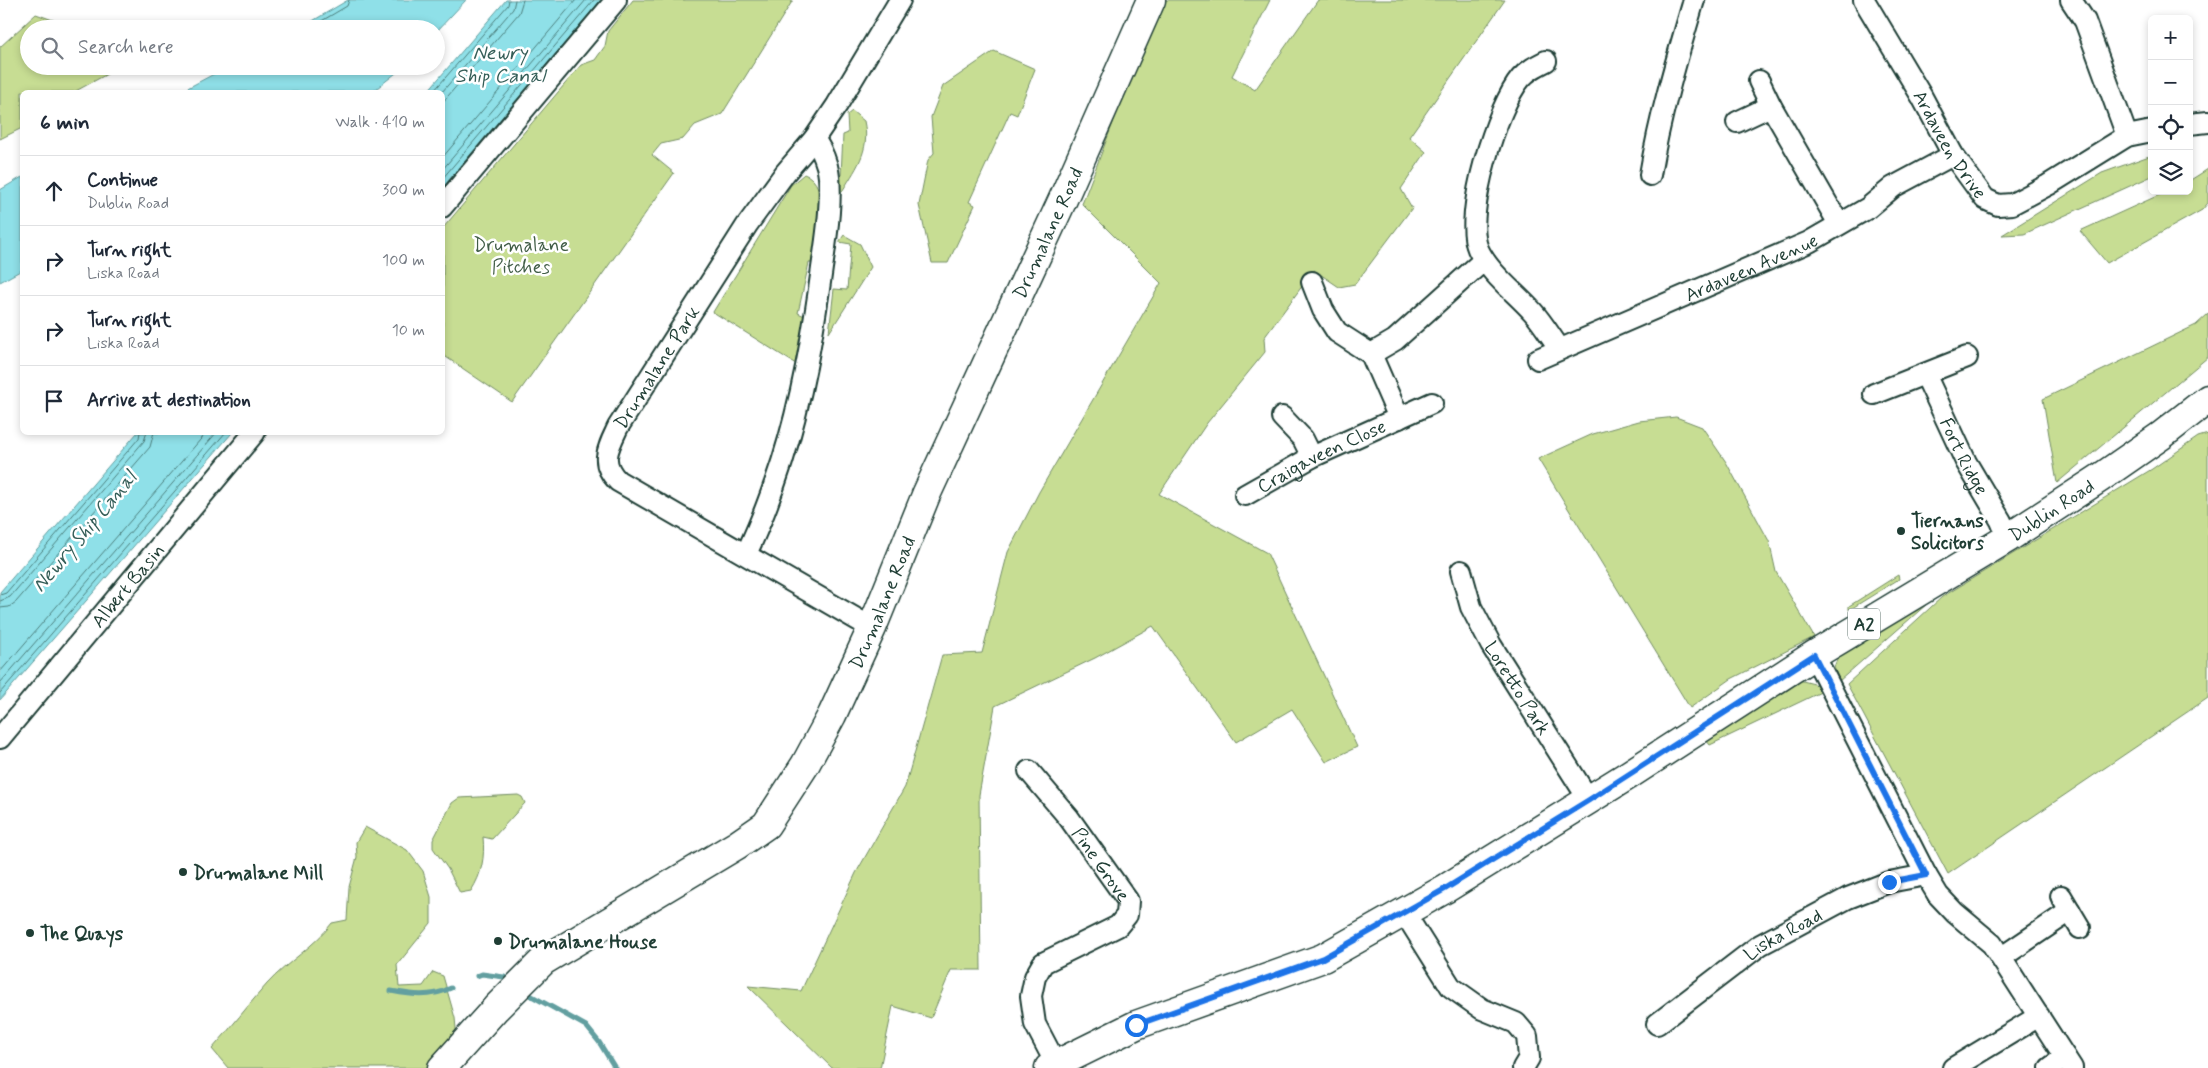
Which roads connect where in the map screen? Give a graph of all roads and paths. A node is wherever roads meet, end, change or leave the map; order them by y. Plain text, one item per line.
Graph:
1 (616, 0) edge
2 (900, 0) edge
3 (1151, 0) edge
4 (1694, 0) edge
5 (1864, 0) edge
6 (2071, 0) edge
7 (1546, 62) dead end
8 (1759, 81) dead end
9 (1771, 106) junction
10 (1737, 122) dead end
11 (2208, 122) edge
12 (2193, 124) edge
13 (2148, 132) edge
14 (2127, 136) junction
15 (814, 139) junction
16 (1953, 155) junction
17 (1650, 175) dead end
18 (445, 203) edge
19 (1840, 224) junction
20 (1484, 260) junction
21 (1312, 282) dead end
22 (1560, 349) junction
23 (1371, 354) junction
24 (1966, 356) dead end
25 (1538, 359) dead end
26 (1925, 374) junction
27 (1874, 394) dead end
28 (2208, 399) edge
29 (1432, 404) dead end
30 (1282, 417) dead end
31 (1399, 418) junction
32 (252, 435) edge
33 (1312, 457) junction
34 (1245, 495) dead end
35 (2008, 538) junction
36 (746, 554) junction
37 (1461, 571) dead end
38 (872, 628) junction
39 (1814, 655) junction
40 (0, 738) edge
41 (1029, 771) dead end
42 (1589, 800) junction
43 (1926, 875) junction
44 (1404, 912) junction
45 (2070, 912) dead end
46 (2002, 957) junction
47 (2039, 1016) junction
48 (1657, 1024) dead end
49 (2062, 1064) edge
50 (1053, 1066) edge
51 (442, 1068) edge
52 (1523, 1068) edge
53 (1953, 1068) edge

1 - 18 street
2 - 15 street, Drumalane Park
3 - 38 main road, Drumalane Road
4 - 17 street
5 - 16 street, Ardaveen Drive
6 - 14 street
7 - 20 street
8 - 9 street
9 - 10 street
9 - 19 street
11 - 12 street
13 - 14 street
14 - 16 street, Ardaveen Drive
15 - 36 street
15 - 36 street, Drumalane Park
16 - 19 street, Ardaveen Avenue
19 - 22 street, Ardaveen Avenue
20 - 22 street
20 - 23 street
21 - 23 street
22 - 25 street, Ardaveen Avenue
23 - 31 street, Craigaveen Close
24 - 26 street
26 - 27 street
26 - 35 street, Fort Ridge
28 - 35 main road, Dublin Road / A2
29 - 31 street, Craigaveen Close
30 - 33 street
31 - 33 street, Craigaveen Close
32 - 40 street, Albert Basin
33 - 34 street, Craigaveen Close
35 - 39 main road, Dublin Road / A2
36 - 38 street, Drumalane Park
37 - 42 street, Loretto Park
38 - 51 main road, Drumalane Road
39 - 42 main road, Dublin Road / A2
39 - 43 street
41 - 50 street, Pine Grove
42 - 44 main road, Dublin Road / A2
43 - 46 street
43 - 48 street, Liska Road
44 - 50 main road, Dublin Road / A2
44 - 52 street
45 - 46 street
46 - 47 street
47 - 49 street
47 - 53 street

